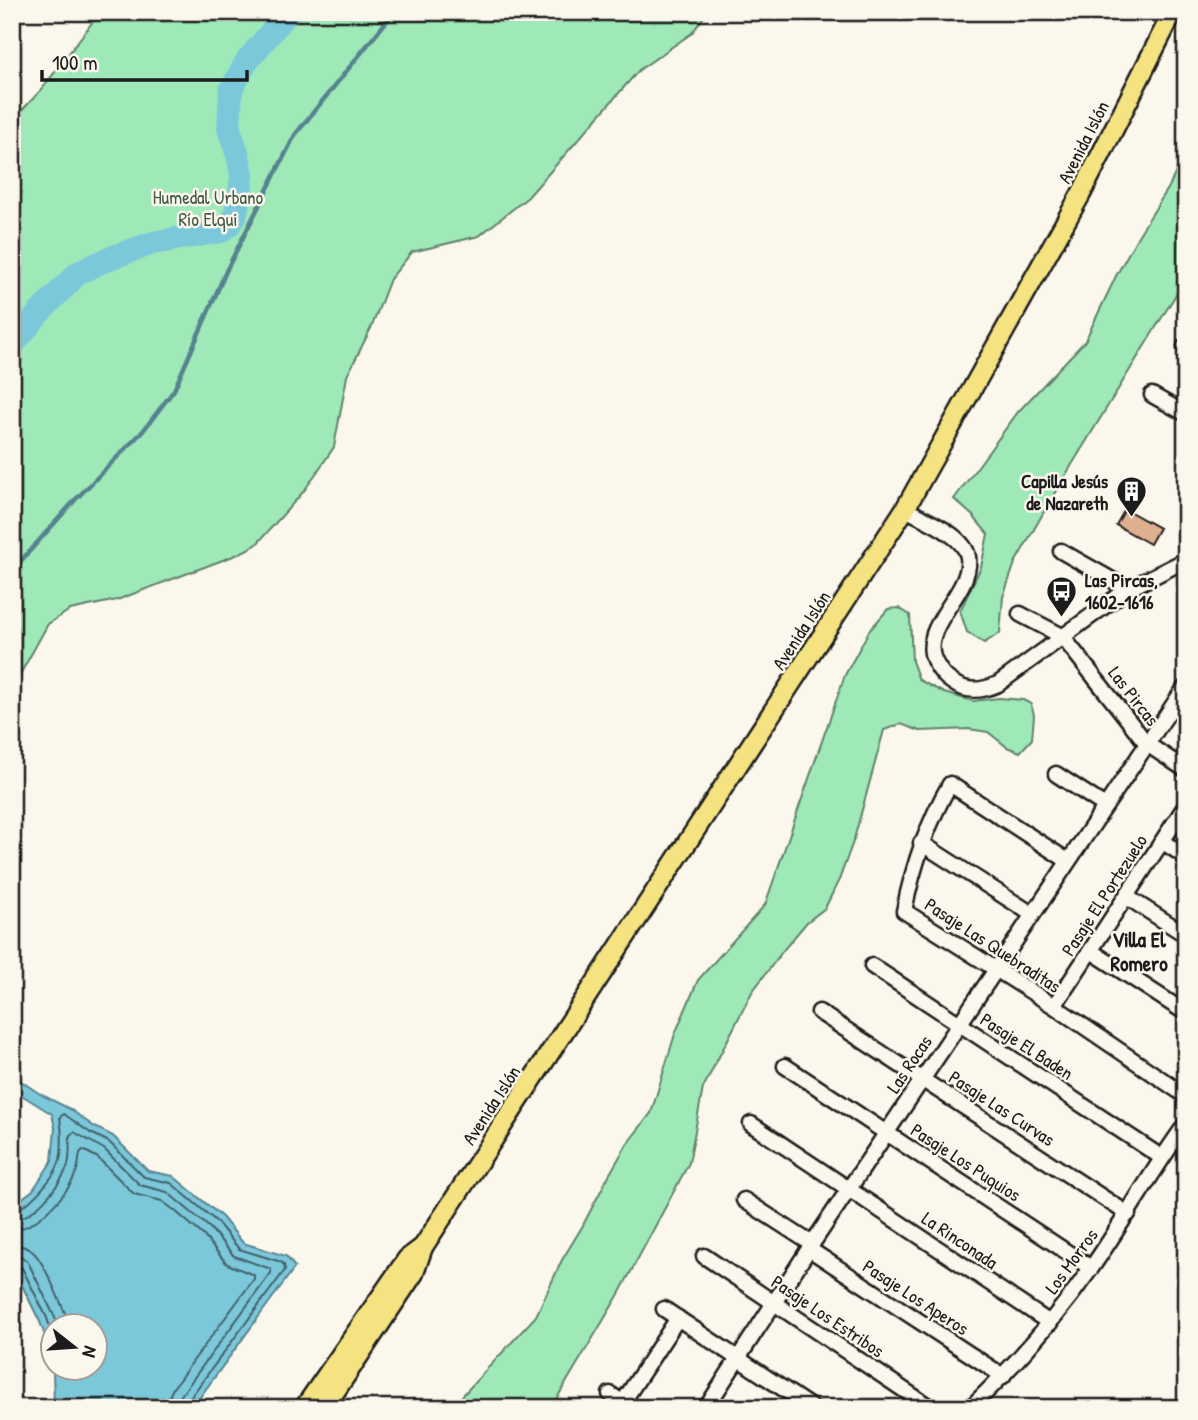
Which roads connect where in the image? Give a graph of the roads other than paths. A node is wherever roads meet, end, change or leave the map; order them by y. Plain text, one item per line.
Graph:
1 (1172, 12) edge
2 (1152, 395) dead end
3 (1186, 414) edge
4 (905, 509) junction
5 (1062, 551) dead end
6 (1186, 560) edge
7 (1128, 589) junction
8 (1020, 614) dead end
9 (1062, 636) junction
10 (1186, 686) edge
11 (1147, 744) junction
12 (1186, 770) edge
13 (1056, 774) dead end
14 (1186, 805) edge
15 (1105, 806) junction
16 (1163, 842) junction
17 (922, 843) junction
18 (1186, 857) edge
19 (1068, 861) junction
20 (1126, 897) junction
21 (1032, 914) junction
22 (1186, 935) edge
23 (1091, 951) junction
24 (872, 967) dead end
25 (995, 969) junction
26 (1054, 1006) junction
27 (820, 1012) dead end
28 (1186, 1013) edge
29 (958, 1024) junction
30 (785, 1066) dead end
31 (922, 1079) junction
32 (1186, 1096) edge
33 (751, 1124) dead end
34 (1186, 1124) edge
35 (887, 1133) junction
36 (1161, 1157) junction
37 (849, 1189) junction
38 (744, 1200) dead end
39 (1128, 1214) junction
40 (810, 1246) junction
41 (423, 1247) junction
42 (704, 1256) dead end
43 (1091, 1268) junction
44 (774, 1303) junction
45 (664, 1309) dead end
46 (678, 1318) junction
47 (1050, 1322) junction
48 (739, 1358) junction
49 (1003, 1376) junction
50 (610, 1394) dead end
51 (627, 1405) edge
52 (304, 1408) edge
53 (324, 1408) edge
54 (706, 1408) edge
55 (812, 1408) edge
56 (931, 1408) edge
57 (970, 1408) edge

1 - 4 main road, Avenida Islón
2 - 3 street
4 - 9 street
4 - 41 main road, Avenida Islón
5 - 7 street
6 - 7 street
7 - 9 street
8 - 9 street
9 - 11 street, Las Pircas
10 - 11 street, Las Rocas
11 - 12 street, Las Pircas
11 - 15 street, Las Rocas
13 - 15 street
14 - 16 street, Pasaje El Portezuelo
15 - 19 street, Las Rocas
16 - 18 street
16 - 20 street, Pasaje El Portezuelo
17 - 19 street, Pasaje Las Quebraditas
17 - 21 street
17 - 25 street, Pasaje Las Quebraditas
19 - 21 street, Las Rocas
20 - 22 street
20 - 23 street, Pasaje El Portezuelo
21 - 25 street, Las Rocas
23 - 26 street, Pasaje El Portezuelo
23 - 28 street
24 - 29 street, Pasaje El Baden
25 - 26 street, Pasaje Las Quebraditas
25 - 29 street, Las Rocas
26 - 32 street, Pasaje Las Quebraditas
27 - 31 street, Pasaje Las Curvas
29 - 31 street, Las Rocas
29 - 36 street, Pasaje El Baden
30 - 35 street, Pasaje Los Puquios
31 - 35 street, Las Rocas
31 - 39 street, Pasaje Las Curvas
33 - 37 street, La Rinconada
34 - 36 street, Los Morros
35 - 37 street, Las Rocas
35 - 43 street, Pasaje Los Puquios
36 - 39 street, Los Morros
37 - 40 street, Las Rocas
37 - 47 street, La Rinconada
38 - 40 street, Pasaje Los Aperos
39 - 43 street, Los Morros
40 - 44 street, Las Rocas
40 - 49 street, Pasaje Los Aperos
41 - 52 main road, Avenida Islón
41 - 53 main road, Avenida Islón
42 - 44 street, Pasaje Los Estribos
43 - 47 street, Los Morros
44 - 48 street, Las Rocas
44 - 56 street, Pasaje Los Estribos
45 - 46 street
46 - 48 street
46 - 51 street
47 - 49 street, Los Morros
48 - 54 street, Las Rocas
48 - 55 street
49 - 57 street, Los Morros
50 - 51 street

